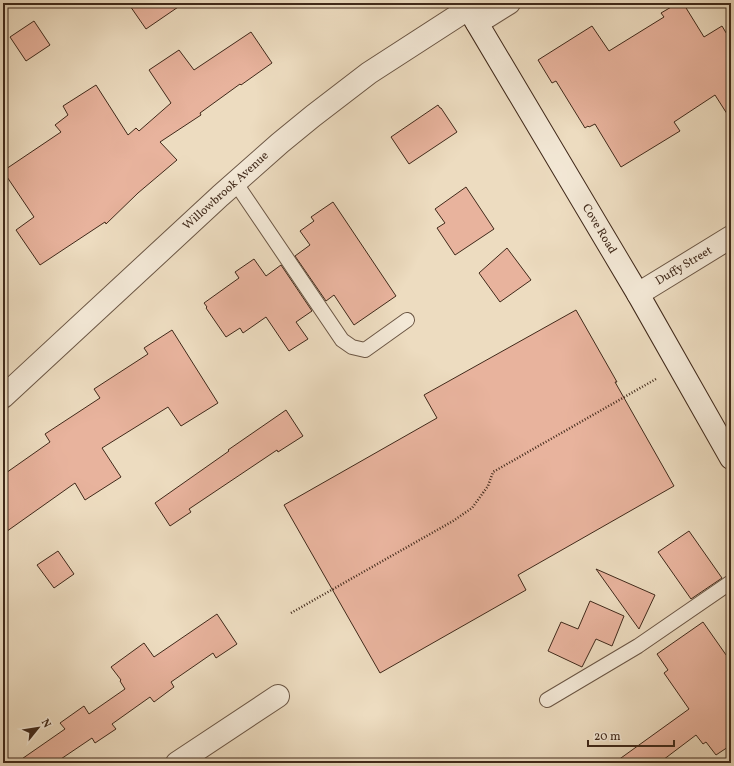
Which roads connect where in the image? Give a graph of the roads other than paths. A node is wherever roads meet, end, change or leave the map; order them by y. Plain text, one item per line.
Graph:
1 (509, 3) edge
2 (470, 12) edge
3 (236, 182) junction
4 (731, 237) edge
5 (638, 294) junction
6 (407, 320) dead end
7 (3, 397) edge
8 (731, 458) edge
9 (731, 582) edge
10 (278, 696) dead end
11 (547, 700) dead end
12 (177, 763) edge

1 - 2 street, Willowbrook Avenue
2 - 3 street, Willowbrook Avenue
2 - 5 street, Cove Road
3 - 6 lane
3 - 7 street, Willowbrook Avenue
4 - 5 street, Duffy Street
5 - 8 street, Cove Road
9 - 11 lane
10 - 12 street

